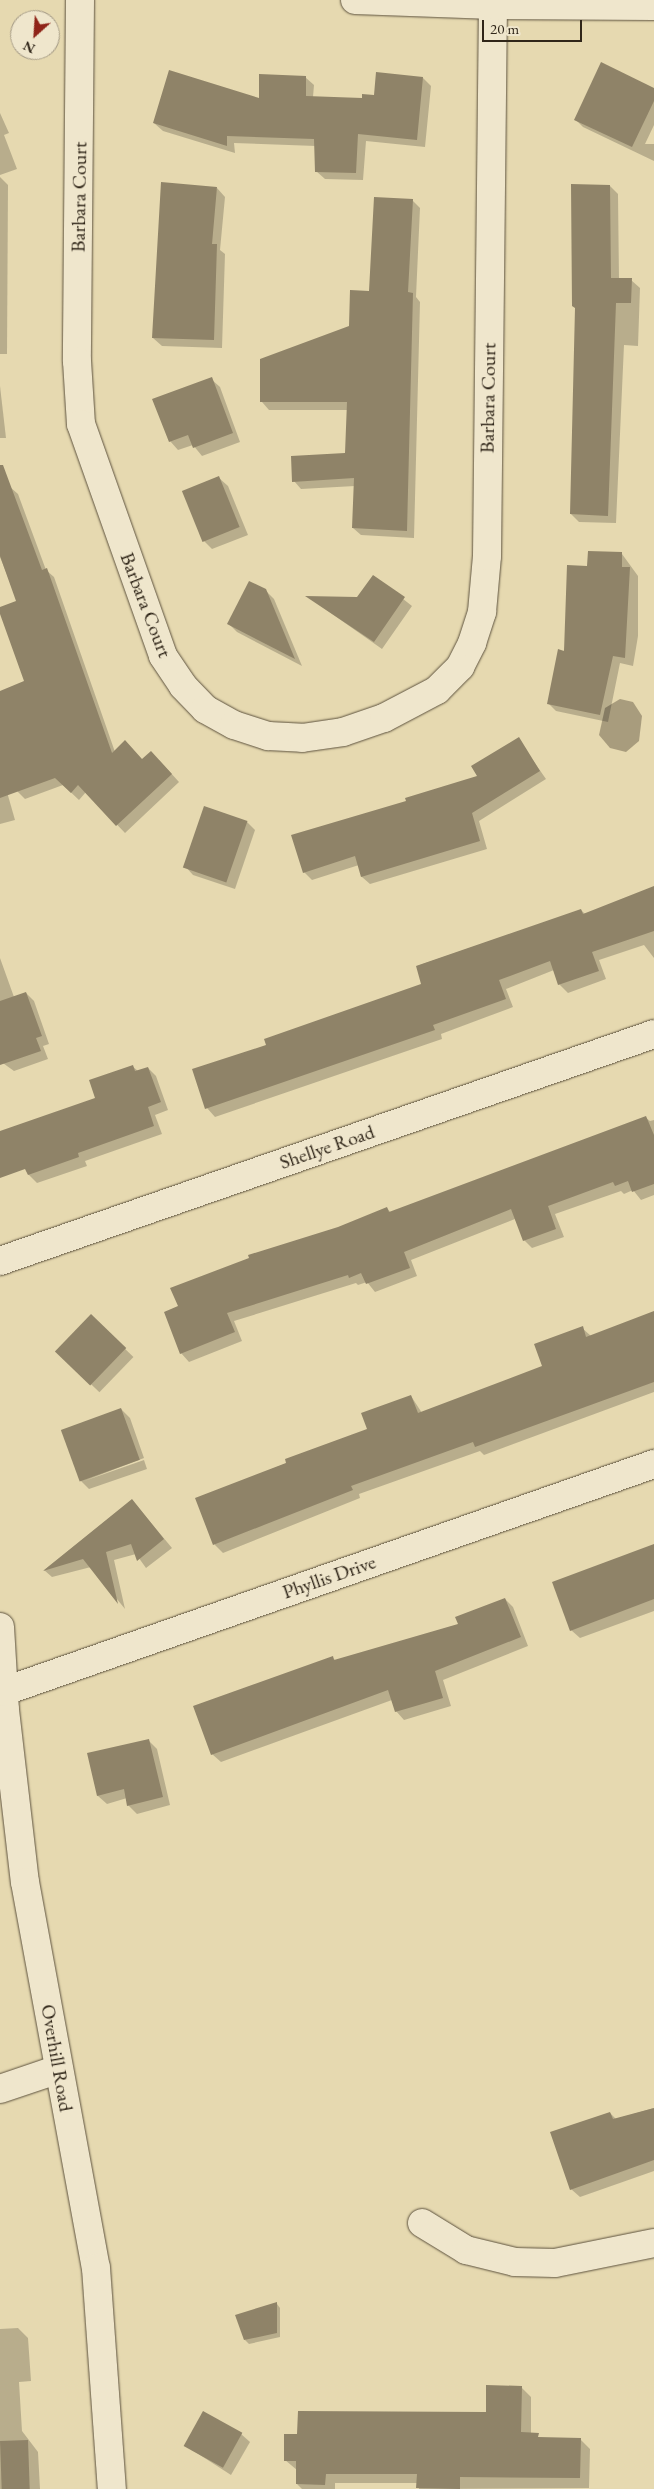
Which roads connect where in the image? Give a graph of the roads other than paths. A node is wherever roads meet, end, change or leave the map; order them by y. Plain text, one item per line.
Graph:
1 (80, 0) edge
2 (355, 0) edge
3 (493, 3) edge
4 (654, 6) edge
5 (654, 1034) edge
6 (0, 1261) edge
7 (654, 1464) edge
8 (0, 1627) edge
9 (3, 1704) edge
10 (59, 2069) junction
11 (0, 2089) edge
12 (422, 2223) dead end
13 (654, 2242) edge
14 (112, 2489) edge

1 - 3 street, Barbara Court
2 - 3 street
3 - 4 street
5 - 6 street, Shellye Road
7 - 9 street, Phyllis Drive
8 - 9 street, Overhill Road
9 - 10 street, Overhill Road
10 - 11 street
10 - 14 street, Overhill Road
12 - 13 street

